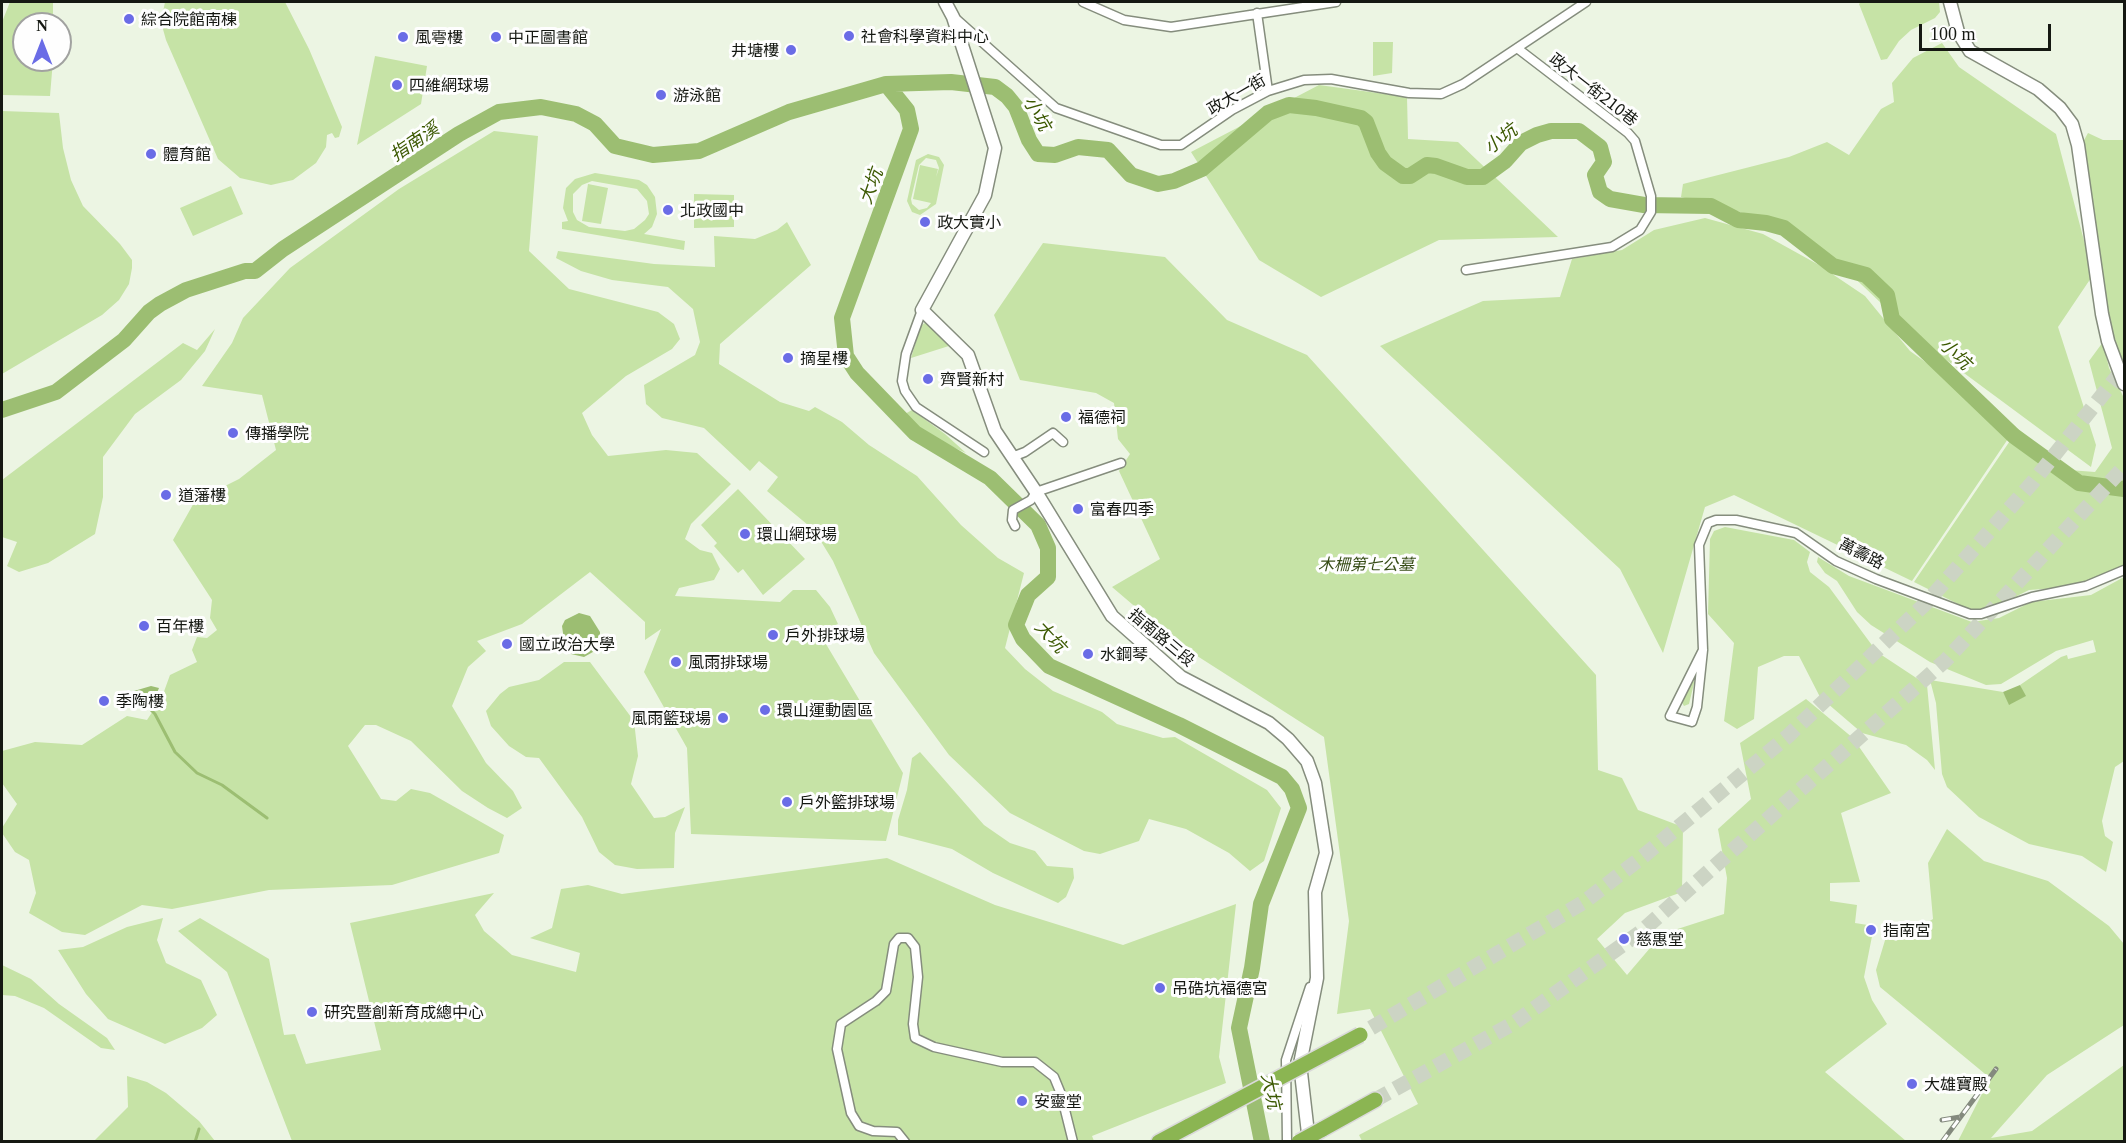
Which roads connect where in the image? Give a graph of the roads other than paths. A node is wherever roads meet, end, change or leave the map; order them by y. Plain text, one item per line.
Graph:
1 (945, 2) edge
2 (1083, 2) edge
3 (1336, 2) edge
4 (1583, 2) edge
5 (1950, 2) edge
6 (1257, 13) junction
7 (953, 17) junction
8 (1517, 48) junction
9 (1268, 91) junction
10 (1466, 270) dead end
11 (922, 310) junction
12 (2124, 384) edge
13 (1064, 442) dead end
14 (984, 452) dead end
15 (1012, 457) junction
16 (1121, 463) dead end
17 (1034, 496) junction
18 (1015, 526) dead end
19 (2124, 570) edge
20 (1703, 650) junction
21 (1317, 961) junction
22 (1366, 1031) tunnel mouth
23 (1375, 1100) tunnel mouth
24 (905, 1142) edge
25 (1073, 1142) edge
26 (1159, 1142) edge
27 (1287, 1142) edge
28 (1299, 1142) edge
29 (1309, 1142) edge

1 - 7 street
2 - 6 street
3 - 6 street
4 - 8 street, 政大一街
5 - 12 street
6 - 9 street
7 - 9 street, 政大一街
7 - 11 street
8 - 9 street, 政大一街
8 - 10 street, 政大一街210巷
11 - 14 street
11 - 15 street, 指南路三段
13 - 15 street
15 - 17 street, 指南路三段
16 - 17 street
17 - 18 street
17 - 21 street, 指南路三段
19 - 20 street, 萬壽路
20 - 20 street, 萬壽路
21 - 27 street
21 - 29 street, 指南路三段
22 - 26 highway, bridge
23 - 28 highway, bridge
24 - 25 street

